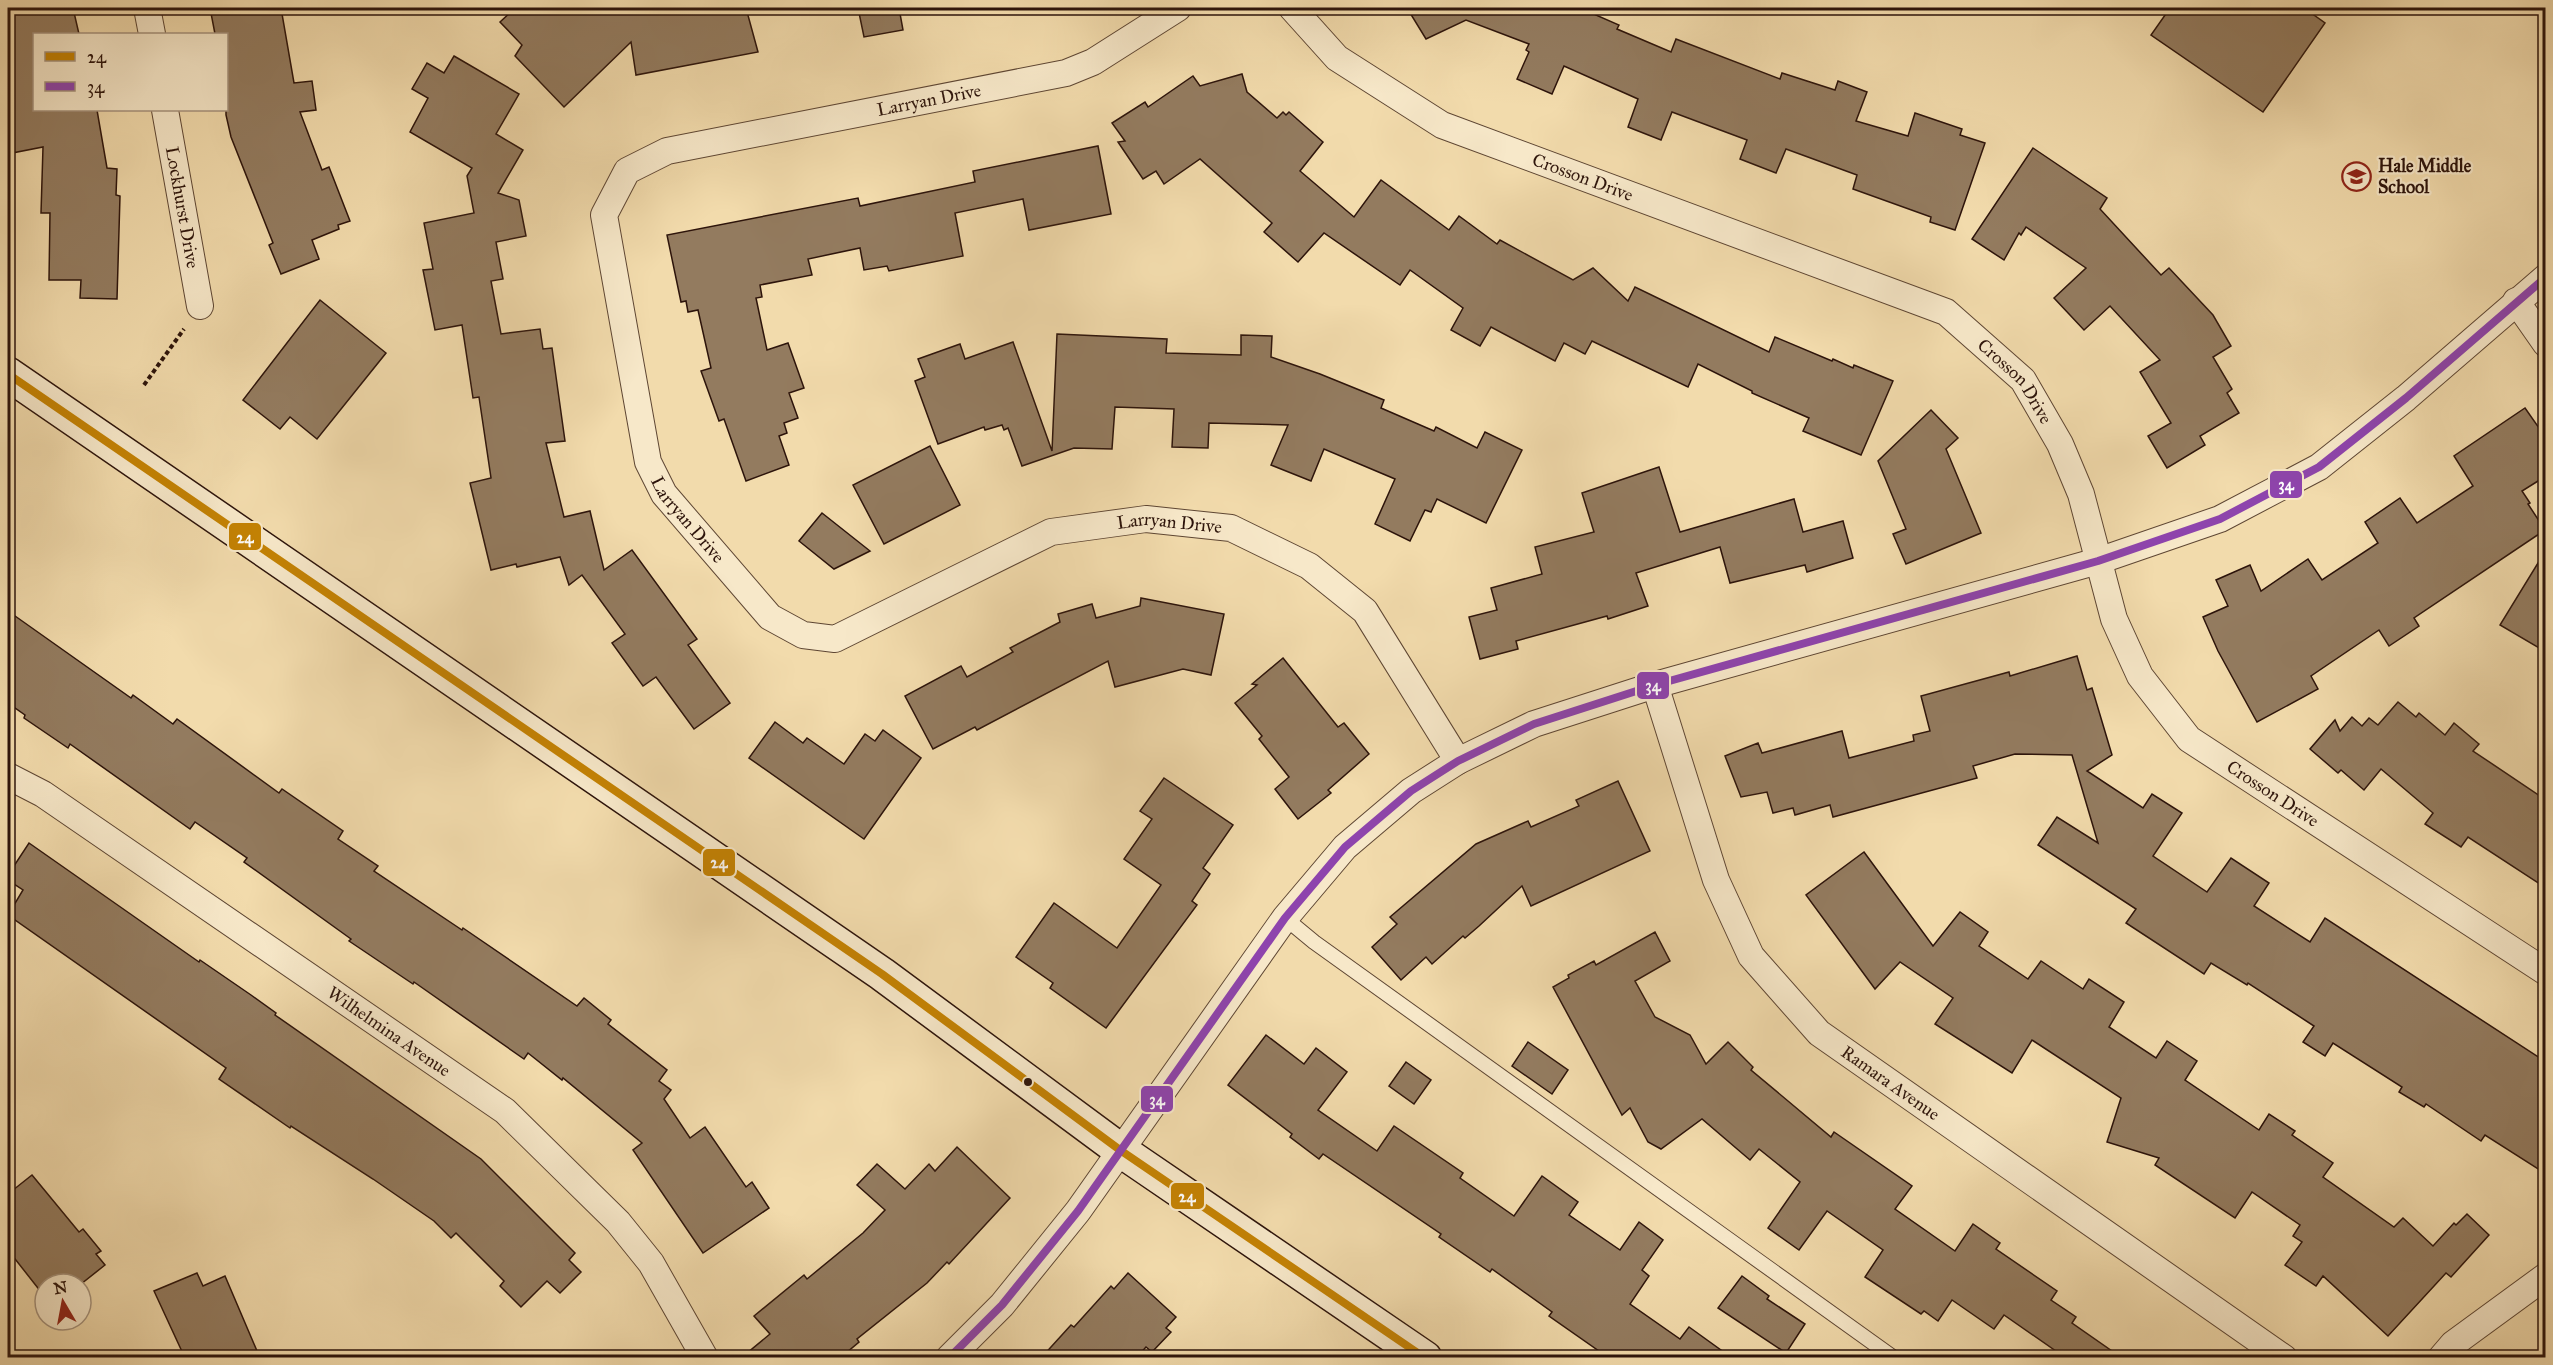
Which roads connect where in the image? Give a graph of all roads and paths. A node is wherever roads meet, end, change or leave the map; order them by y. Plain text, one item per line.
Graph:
1 (147, 8) edge
2 (1178, 8) edge
3 (1292, 8) edge
4 (152, 33) edge
5 (165, 111) edge
6 (2546, 277) edge
7 (2516, 301) junction
8 (200, 306) dead end
9 (2546, 344) edge
10 (165, 356) dead end
11 (8, 374) edge
12 (144, 385) dead end
13 (2098, 561) junction
14 (1655, 686) junction
15 (1458, 761) junction
16 (8, 776) edge
17 (1285, 918) junction
18 (2546, 972) edge
19 (1120, 1150) junction
20 (2546, 1276) edge
21 (705, 1358) edge
22 (949, 1358) edge
23 (1425, 1358) edge
24 (1894, 1358) edge
25 (2284, 1358) edge
26 (2441, 1358) edge

1 - 4 street
2 - 15 street, Larryan Drive
3 - 13 street, Crosson Drive
5 - 8 street, Lockhurst Drive
6 - 7 street
7 - 9 street
7 - 13 street
10 - 12 path
11 - 19 main road
13 - 14 street
13 - 18 street, Crosson Drive
14 - 15 street
14 - 25 street, Ramara Avenue
15 - 17 street
16 - 21 street, Wilhelmina Avenue
17 - 19 street
17 - 24 lane
19 - 22 street
19 - 23 main road
20 - 26 street

